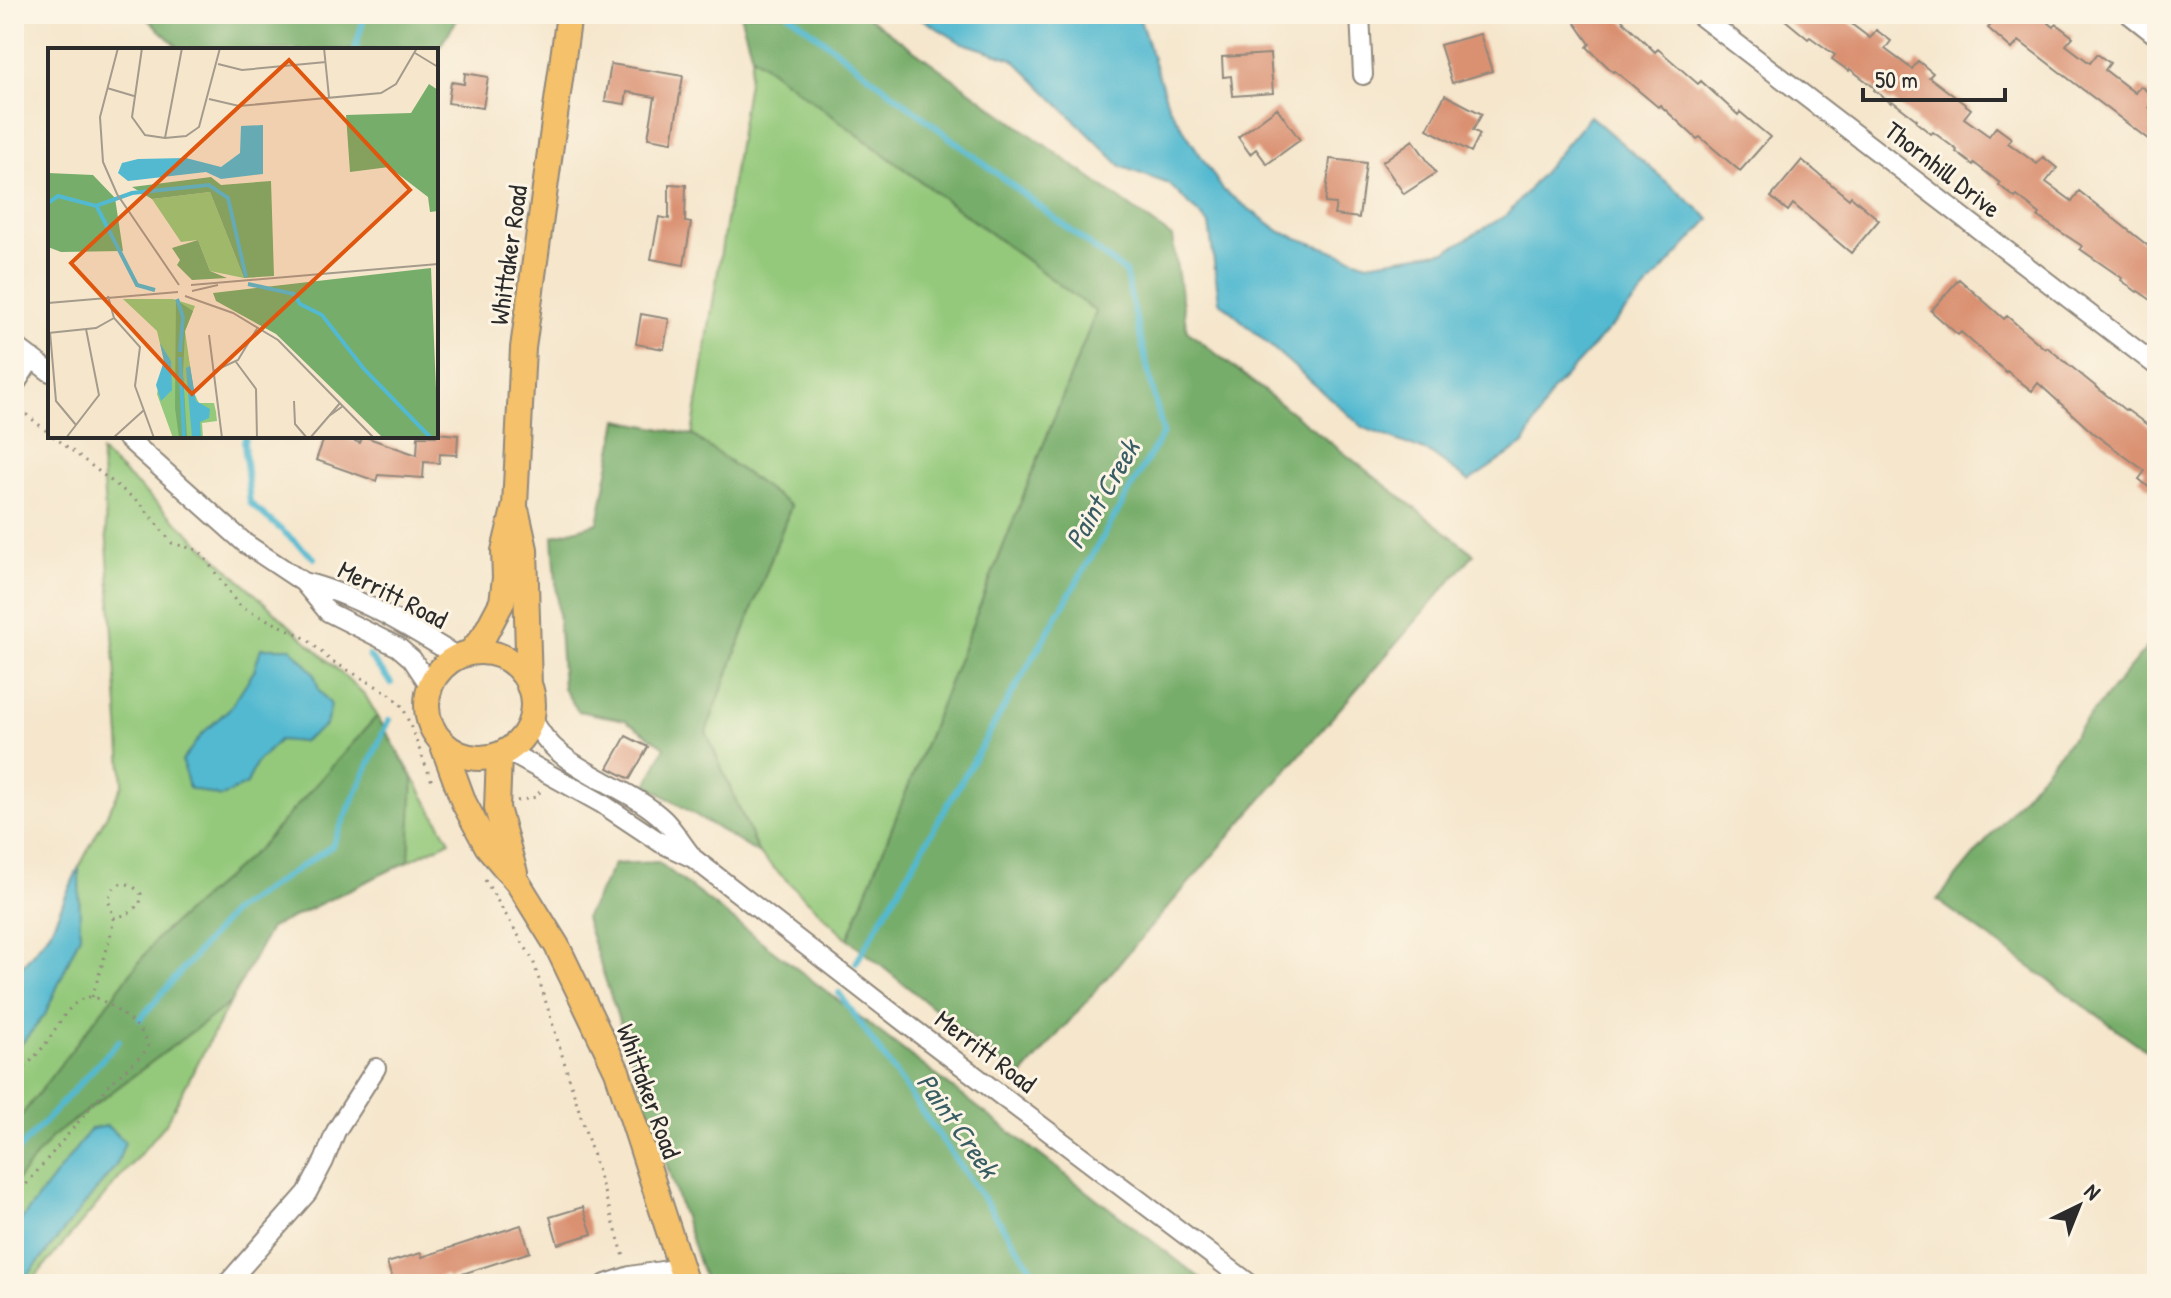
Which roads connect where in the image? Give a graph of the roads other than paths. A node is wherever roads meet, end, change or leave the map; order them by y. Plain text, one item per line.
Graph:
1 (569, 14) edge
2 (1360, 14) edge
3 (1698, 14) edge
4 (2129, 14) edge
5 (2155, 30) edge
6 (1363, 75) dead end
7 (14, 345) edge
8 (32, 358) junction
9 (2157, 366) edge
10 (48, 370) edge
11 (14, 386) edge
12 (127, 438) edge
13 (515, 505) junction
14 (303, 582) junction
15 (464, 655) junction
16 (430, 686) junction
17 (529, 686) junction
18 (532, 716) junction
19 (442, 743) junction
20 (503, 753) junction
21 (693, 858) junction
22 (518, 883) junction
23 (376, 1068) dead end
24 (683, 1276) edge
25 (227, 1284) edge
26 (606, 1284) edge
27 (1250, 1284) edge

1 - 13 main road, Whittaker Road
2 - 6 street
3 - 9 street, Thornhill Drive
4 - 5 street
7 - 8 street
8 - 10 street
8 - 11 street
12 - 14 street, Merritt Road
13 - 15 main road, Whittaker Road
13 - 17 main road, Whittaker Road
14 - 15 street, Merritt Road
14 - 16 street, Merritt Road
15 - 16 main road
15 - 17 main road
16 - 19 main road
17 - 18 main road
18 - 20 main road
18 - 21 street, Merritt Road
19 - 20 main road
19 - 22 main road, Whittaker Road
20 - 21 street, Merritt Road
20 - 22 main road, Whittaker Road
21 - 27 street, Merritt Road
22 - 24 main road, Whittaker Road
23 - 25 street
24 - 26 street

